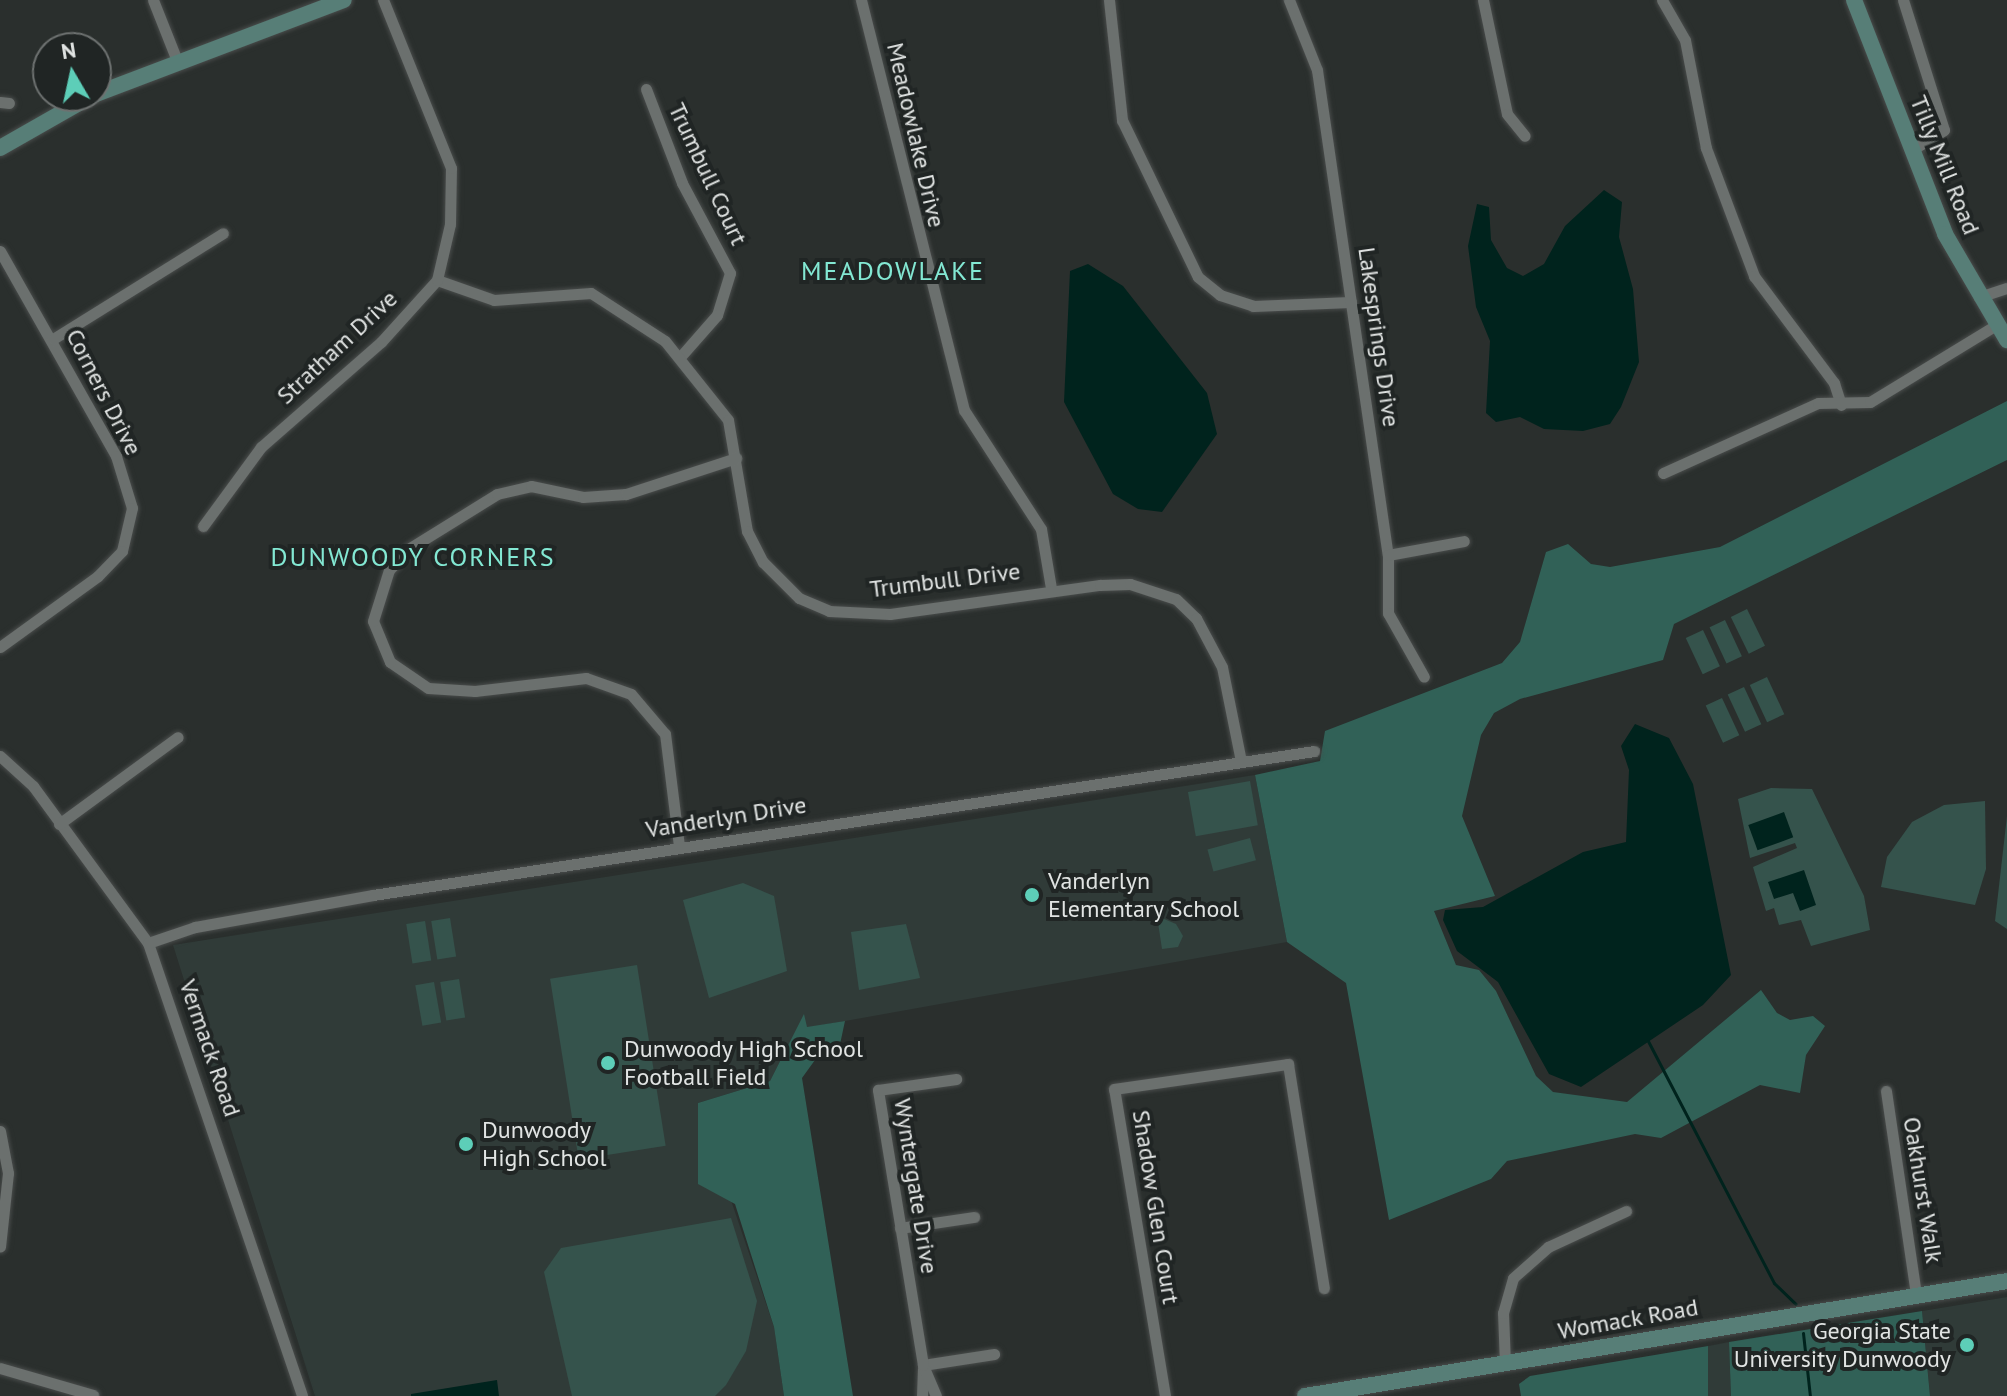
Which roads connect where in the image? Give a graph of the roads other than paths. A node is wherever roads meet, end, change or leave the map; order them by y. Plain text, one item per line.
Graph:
1 (153, 0) edge
2 (344, 0) edge
3 (383, 0) edge
4 (861, 0) edge
5 (1109, 0) edge
6 (1289, 0) edge
7 (1483, 0) edge
8 (1662, 0) edge
9 (1854, 0) edge
10 (1903, 0) edge
11 (176, 58) junction
12 (112, 87) edge
13 (646, 89) dead end
14 (64, 112) edge
15 (1525, 136) dead end
16 (0, 148) edge
17 (1912, 150) junction
18 (223, 233) dead end
19 (0, 251) edge
20 (437, 280) junction
21 (2007, 288) edge
22 (1979, 297) junction
23 (1351, 302) junction
24 (1996, 325) junction
25 (53, 339) junction
26 (2007, 340) edge
27 (681, 356) junction
28 (1841, 405) junction
29 (736, 458) junction
30 (1663, 473) dead end
31 (203, 526) dead end
32 (1464, 541) dead end
33 (1388, 555) junction
34 (1051, 588) junction
35 (0, 647) edge
36 (1424, 677) dead end
37 (178, 737) dead end
38 (1314, 751) dead end
39 (0, 756) edge
40 (1241, 761) junction
41 (59, 824) junction
42 (679, 846) junction
43 (148, 943) junction
44 (956, 1079) dead end
45 (1886, 1091) dead end
46 (0, 1131) edge
47 (1626, 1211) dead end
48 (974, 1217) dead end
49 (900, 1228) junction
50 (0, 1247) edge
51 (2007, 1281) edge
52 (1324, 1288) dead end
53 (1916, 1295) junction
54 (994, 1354) dead end
55 (1505, 1364) junction
56 (923, 1365) junction
57 (0, 1368) edge
58 (1343, 1393) edge
59 (93, 1395) edge
60 (302, 1396) edge
61 (922, 1396) edge
62 (936, 1396) edge
63 (1165, 1396) edge
64 (1305, 1396) edge

1 - 11 street
2 - 11 street
3 - 20 street, Stratham Drive
4 - 34 street, Meadowlake Drive
5 - 23 street
6 - 23 street, Lakesprings Drive
7 - 15 street
8 - 28 street
9 - 17 street, Tilly Mill Road
10 - 17 street
11 - 12 street
13 - 27 street, Trumbull Court
14 - 16 street
17 - 22 street, Tilly Mill Road
18 - 25 street
19 - 25 street, Corners Drive
20 - 27 street, Trumbull Drive
20 - 31 street, Stratham Drive
21 - 22 street
22 - 24 street, Tilly Mill Road
23 - 33 street, Lakesprings Drive
24 - 26 street, Tilly Mill Road
24 - 28 street
25 - 35 street, Corners Drive
27 - 29 street, Trumbull Drive
28 - 30 street
29 - 34 street, Trumbull Drive
29 - 42 street
32 - 33 street
33 - 36 street, Lakesprings Drive
34 - 40 street, Trumbull Drive
37 - 41 street
38 - 40 street, Vanderlyn Drive
39 - 41 street, Vermack Road
40 - 42 street, Vanderlyn Drive
41 - 43 street, Vermack Road
42 - 43 street, Vanderlyn Drive
43 - 60 street, Vermack Road
44 - 49 street, Wyntergate Drive
45 - 53 street, Oakhurst Walk
46 - 50 street
47 - 55 street
48 - 49 street
49 - 56 street, Wyntergate Drive
51 - 53 street, Womack Road
52 - 63 street, Shadow Glen Court
53 - 55 street, Womack Road
54 - 56 street
55 - 58 street, Womack Road
56 - 61 street, Wyntergate Drive
56 - 62 street, Wyntergate Drive
57 - 59 street
58 - 64 street, Womack Road

